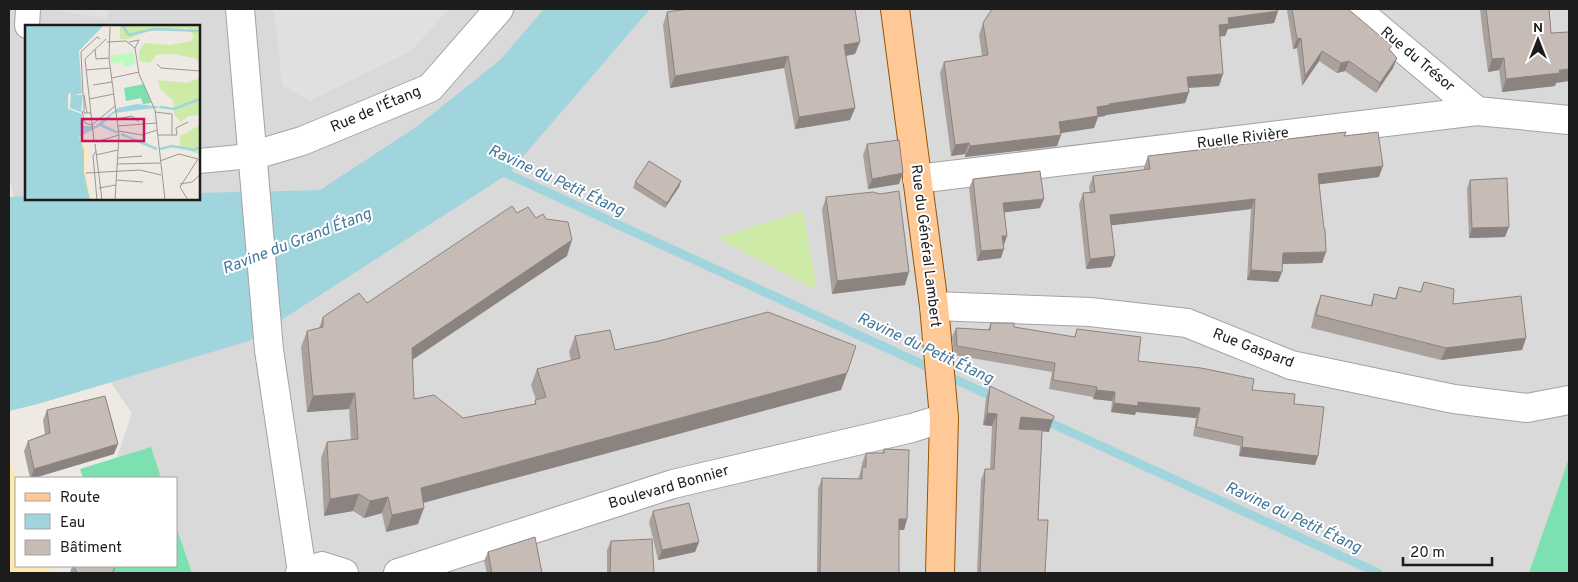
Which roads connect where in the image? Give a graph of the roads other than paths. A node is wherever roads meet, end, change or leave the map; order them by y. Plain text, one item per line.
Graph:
1 (28, 9) edge
2 (240, 9) edge
3 (499, 9) edge
4 (895, 9) edge
5 (1356, 9) edge
6 (27, 25) edge
7 (1477, 111) junction
8 (1569, 120) edge
9 (200, 160) edge
10 (253, 168) junction
11 (917, 178) junction
12 (935, 316) junction
13 (1569, 400) edge
14 (942, 406) junction
15 (301, 572) edge
16 (344, 573) edge
17 (398, 573) edge
18 (940, 573) edge

1 - 6 street
2 - 10 street
3 - 10 street, Rue de l'Étang
4 - 11 main road, Rue du Général Lambert
5 - 7 street, Rue du Trésor
7 - 8 street, Ruelle Rivière
7 - 11 street, Ruelle Rivière
9 - 10 street
10 - 15 street
11 - 12 main road, Rue du Général Lambert
12 - 13 street, Rue Gaspard
12 - 14 main road, Rue du Général Lambert
14 - 17 street, Boulevard Bonnier
14 - 18 main road, Rue du Général Lambert
15 - 16 street

